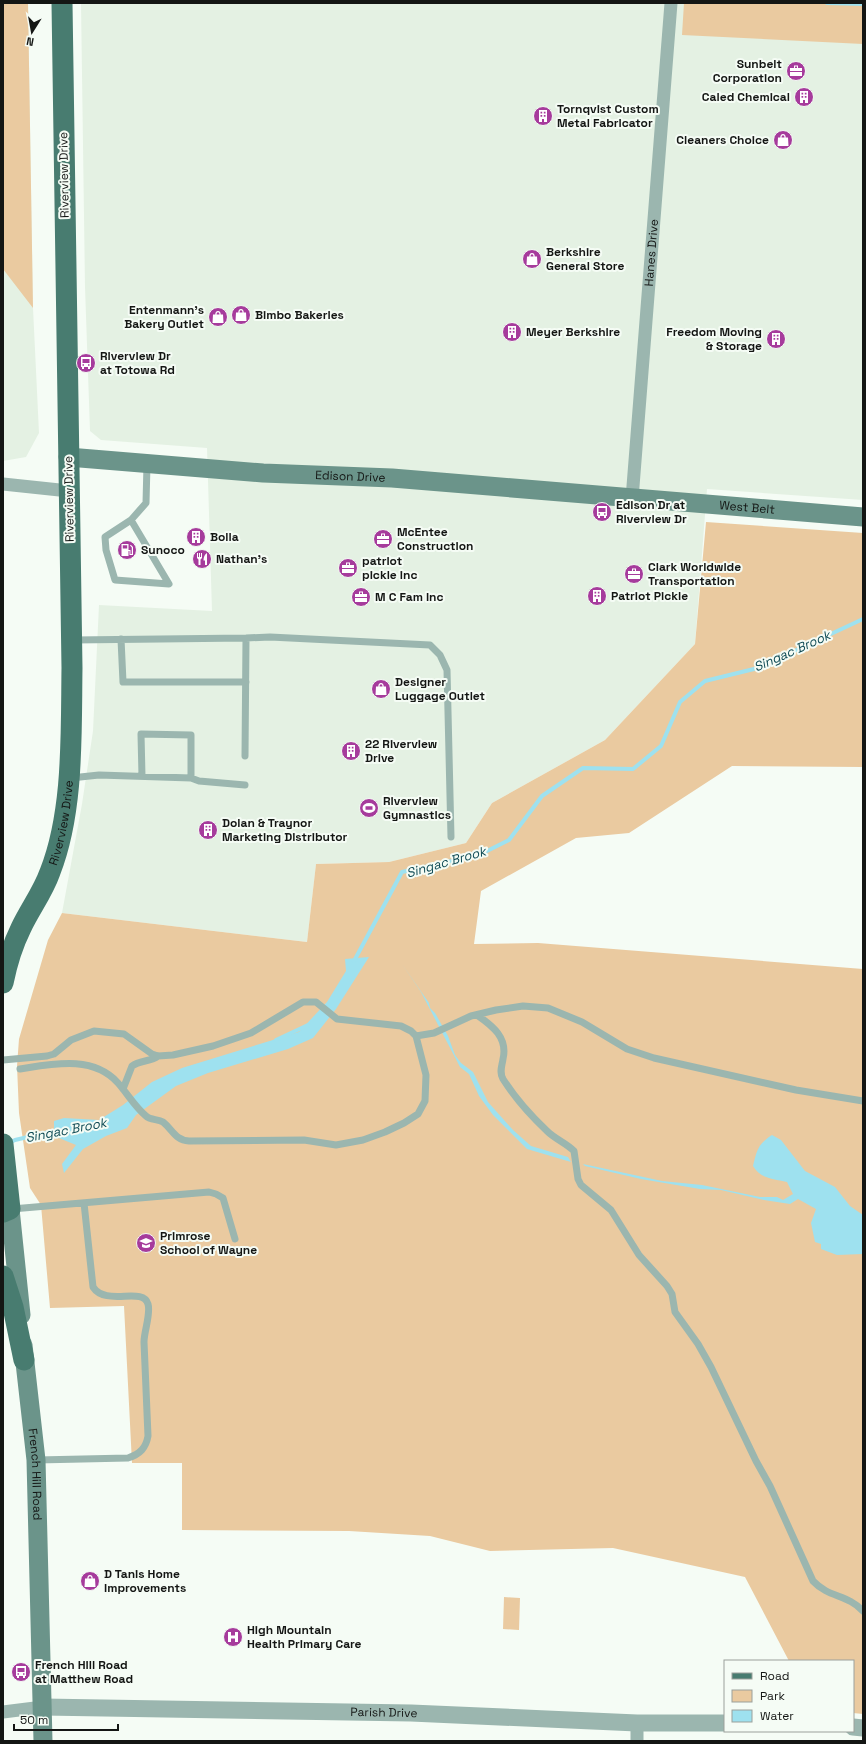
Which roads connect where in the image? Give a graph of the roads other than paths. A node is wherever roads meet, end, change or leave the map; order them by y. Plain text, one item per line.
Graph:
1 (62, 3) edge
2 (671, 5) edge
3 (68, 457) junction
4 (147, 464) junction
5 (3, 484) edge
6 (69, 491) junction
7 (632, 499) junction
8 (863, 517) edge
9 (131, 520) junction
10 (246, 638) junction
11 (71, 640) junction
12 (121, 640) junction
13 (246, 682) junction
14 (245, 756) dead end
15 (142, 776) junction
16 (69, 778) junction
17 (191, 778) junction
18 (244, 785) dead end
19 (451, 837) dead end
20 (5, 958) edge
21 (3, 983) edge
22 (477, 1015) junction
23 (416, 1036) junction
24 (54, 1054) junction
25 (158, 1056) junction
26 (3, 1060) edge
27 (52, 1065) junction
28 (20, 1069) dead end
29 (125, 1091) junction
30 (863, 1100) edge
31 (3, 1144) edge
32 (84, 1203) junction
33 (6, 1211) edge
34 (235, 1239) dead end
35 (3, 1276) edge
36 (24, 1360) junction
37 (36, 1460) junction
38 (863, 1611) edge
39 (43, 1707) junction
40 (3, 1712) edge
41 (724, 1722) edge
42 (637, 1723) junction
43 (44, 1741) edge
44 (637, 1741) edge

1 - 3 main road, Riverview Drive
2 - 7 street, Hanes Drive
3 - 4 main road, Edison Drive
3 - 6 main road, Riverview Drive
4 - 7 main road, Edison Drive
4 - 9 lane
5 - 6 street
6 - 11 main road, Riverview Drive
7 - 8 main road, West Belt
9 - 9 lane
10 - 12 lane
10 - 13 lane
10 - 19 lane
11 - 12 lane
11 - 16 main road, Riverview Drive
12 - 13 lane
13 - 14 lane
15 - 16 lane
15 - 17 lane
15 - 17 lane
16 - 20 main road, Riverview Drive
17 - 18 lane
20 - 21 main road, Riverview Drive
22 - 23 lane
22 - 30 lane
22 - 38 lane
23 - 25 lane
23 - 29 lane
24 - 25 lane
24 - 26 lane
24 - 27 lane
25 - 29 lane
27 - 28 lane
27 - 29 lane
31 - 33 main road
32 - 33 lane
32 - 34 lane
32 - 37 lane
33 - 36 main road, French Hill Road
35 - 36 main road
36 - 37 main road, French Hill Road
37 - 39 main road, French Hill Road
39 - 40 street
39 - 42 street, Parish Drive
39 - 43 main road, French Hill Road
41 - 42 street, Parish Drive
42 - 44 street

